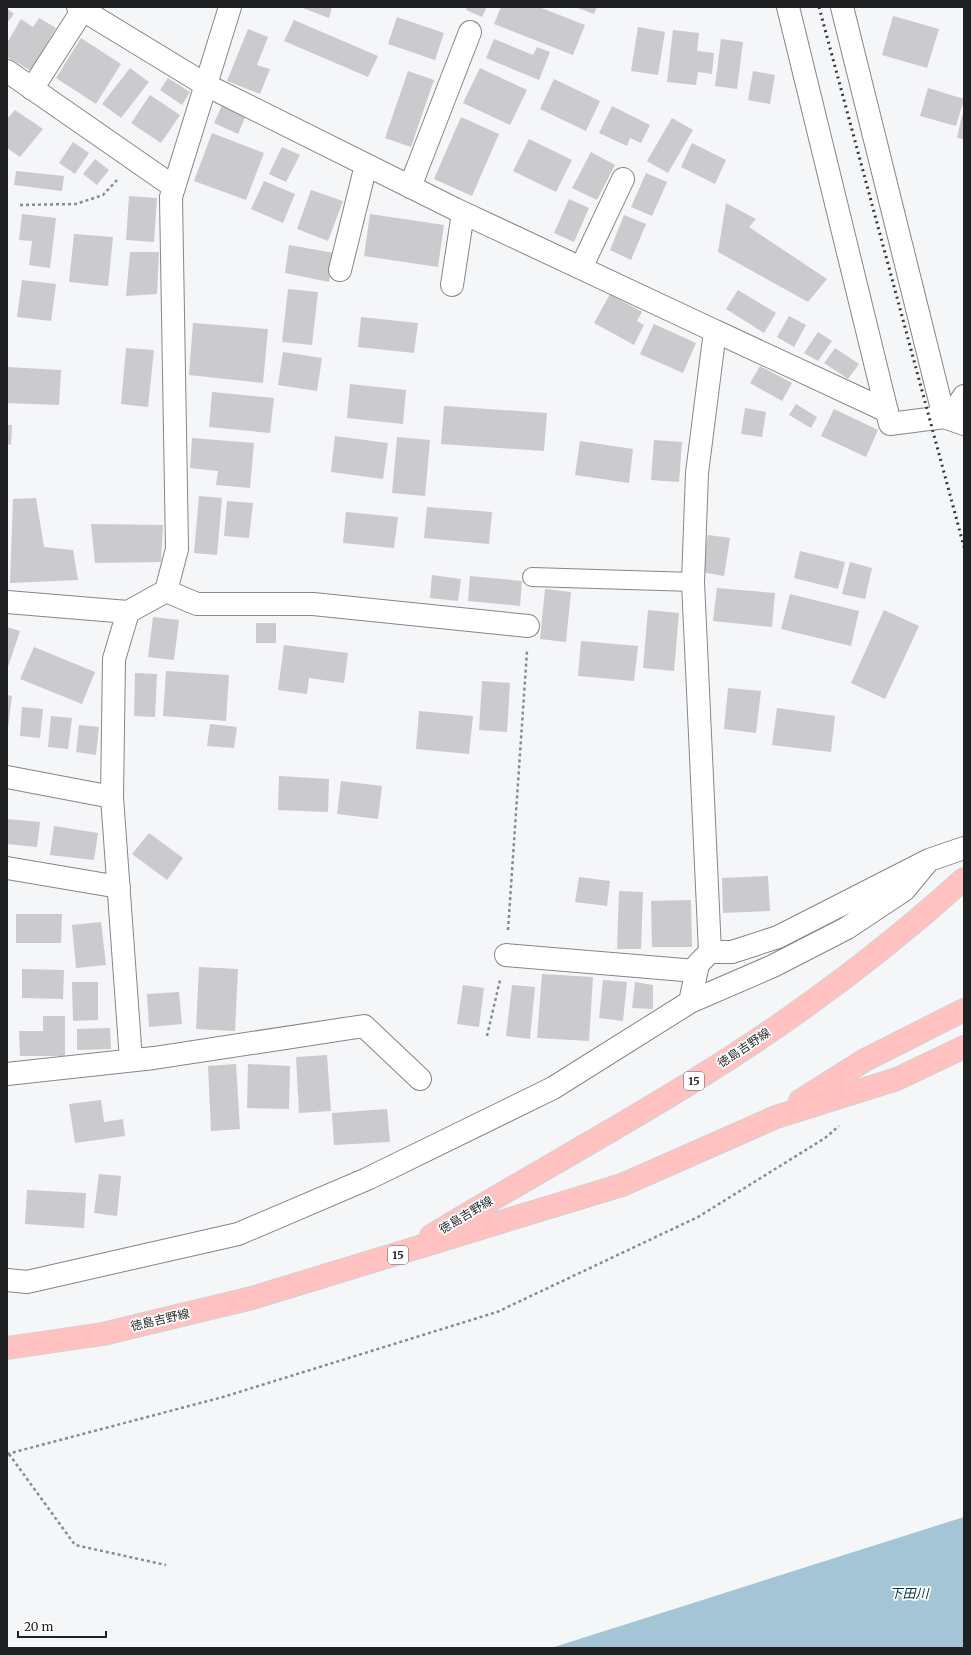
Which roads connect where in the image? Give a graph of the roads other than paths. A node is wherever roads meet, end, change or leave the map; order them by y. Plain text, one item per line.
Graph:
1 (230, 7) edge
2 (788, 7) edge
3 (842, 7) edge
4 (80, 9) edge
5 (470, 32) dead end
6 (7, 71) edge
7 (206, 85) junction
8 (32, 89) junction
9 (366, 165) junction
10 (623, 179) dead end
11 (174, 187) junction
12 (410, 187) junction
13 (463, 213) junction
14 (581, 268) junction
15 (340, 270) dead end
16 (452, 285) dead end
17 (715, 331) junction
18 (964, 396) edge
19 (889, 417) junction
20 (944, 417) junction
21 (964, 424) edge
22 (532, 577) dead end
23 (693, 582) junction
24 (166, 590) junction
25 (7, 602) edge
26 (128, 612) junction
27 (528, 626) road end
28 (7, 777) edge
29 (112, 797) junction
30 (964, 848) edge
31 (929, 860) junction
32 (7, 868) edge
33 (964, 879) edge
34 (118, 887) junction
35 (710, 952) junction
36 (506, 955) road end
37 (696, 971) junction
38 (690, 1002) junction
39 (964, 1010) edge
40 (964, 1047) edge
41 (132, 1060) junction
42 (7, 1074) edge
43 (420, 1079) dead end
44 (776, 1117) junction
45 (403, 1253) junction
46 (7, 1280) edge
47 (7, 1348) edge

1 - 7 street
2 - 19 street
3 - 20 street
4 - 7 street
4 - 8 street
5 - 12 street
6 - 8 street
7 - 9 street
7 - 11 street
8 - 11 street
9 - 12 street
9 - 15 street
10 - 14 street
11 - 24 street
12 - 13 street
13 - 14 street
13 - 16 street
14 - 17 street
17 - 19 street
17 - 23 street
18 - 20 street
19 - 20 street
20 - 21 street
22 - 23 lane
23 - 35 street
24 - 26 street
24 - 27 street
25 - 26 street
26 - 29 street
28 - 29 street
29 - 34 street
30 - 31 street
31 - 35 street
31 - 38 street
32 - 34 street
33 - 45 main road, 徳島吉野線 / 15
34 - 41 street
35 - 37 street
36 - 37 street
37 - 38 street
38 - 46 street
39 - 44 main road, 徳島吉野線 / 15
40 - 44 main road, 徳島吉野線 / 15
41 - 42 street
41 - 43 street
44 - 45 main road, 徳島吉野線 / 15
45 - 47 main road, 徳島吉野線 / 15

